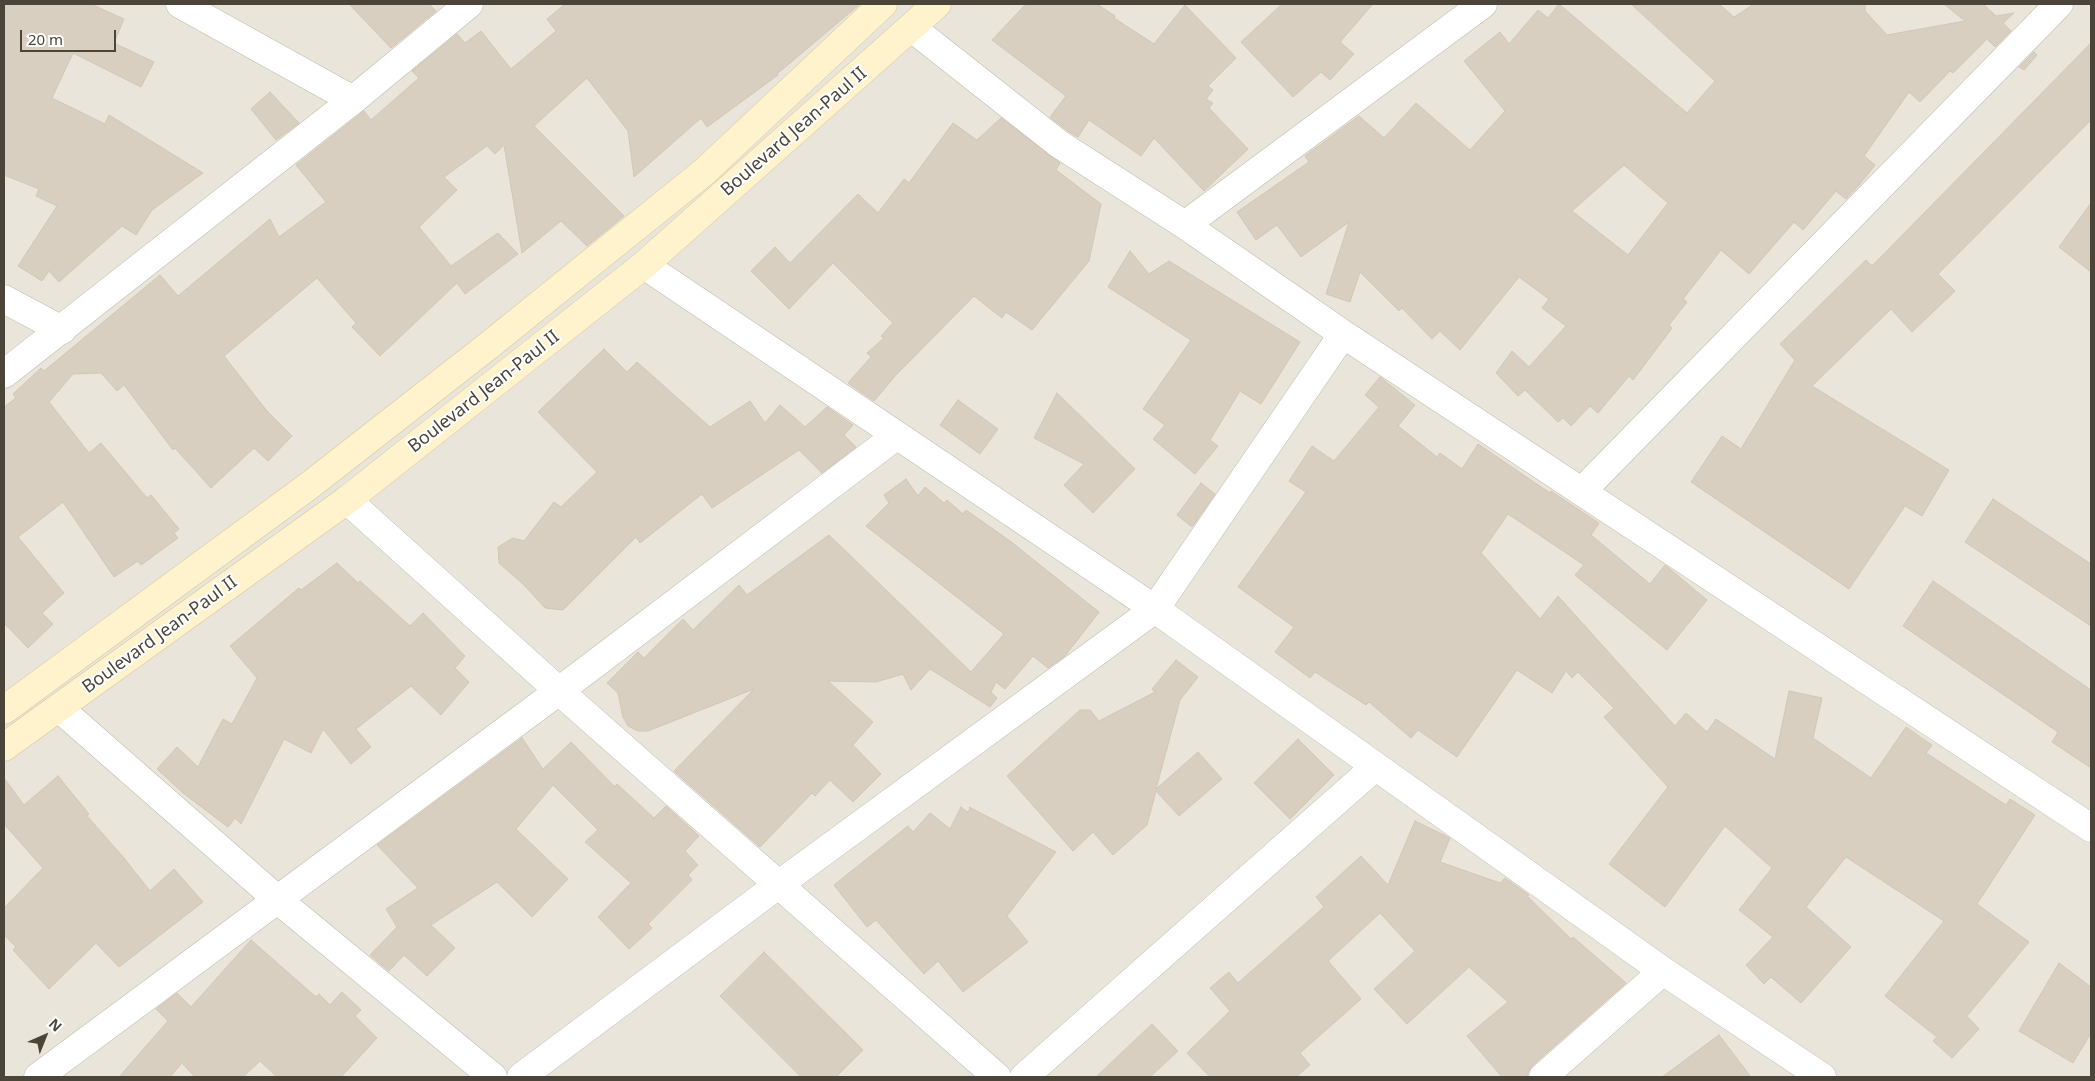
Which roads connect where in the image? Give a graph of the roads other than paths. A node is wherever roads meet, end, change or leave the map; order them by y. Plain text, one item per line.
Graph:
1 (180, 4) edge
2 (469, 4) edge
3 (883, 4) edge
4 (937, 4) edge
5 (1483, 4) edge
6 (2059, 4) edge
7 (912, 28) junction
8 (353, 100) junction
9 (1185, 225) junction
10 (644, 265) junction
11 (4, 299) edge
12 (62, 330) junction
13 (1344, 334) junction
14 (4, 374) edge
15 (896, 436) junction
16 (1582, 491) junction
17 (347, 500) junction
18 (1155, 609) junction
19 (559, 692) junction
20 (59, 708) junction
21 (4, 710) edge
22 (4, 747) edge
23 (1375, 767) junction
24 (2091, 828) edge
25 (778, 885) junction
26 (278, 900) junction
27 (1663, 971) junction
28 (38, 1077) edge
29 (493, 1077) edge
30 (521, 1077) edge
31 (997, 1077) edge
32 (1024, 1077) edge
33 (1543, 1077) edge
34 (1822, 1077) edge

1 - 8 street
2 - 8 street
3 - 21 main road, Boulevard Jean-Paul II
4 - 7 main road, Boulevard Jean-Paul II
5 - 9 street
6 - 16 street
7 - 9 street
7 - 10 main road, Boulevard Jean-Paul II
8 - 12 street
9 - 13 street
10 - 15 street
10 - 17 main road, Boulevard Jean-Paul II
11 - 12 street
12 - 14 street
13 - 16 street
13 - 18 street
15 - 18 street
15 - 19 street
16 - 24 street
17 - 19 street
17 - 20 main road, Boulevard Jean-Paul II
18 - 23 street
18 - 25 street
19 - 25 street
19 - 26 street
20 - 22 main road, Boulevard Jean-Paul II
20 - 26 street
23 - 27 street
23 - 32 street
25 - 30 street
25 - 31 street
26 - 28 street
26 - 29 street
27 - 33 street
27 - 34 street

